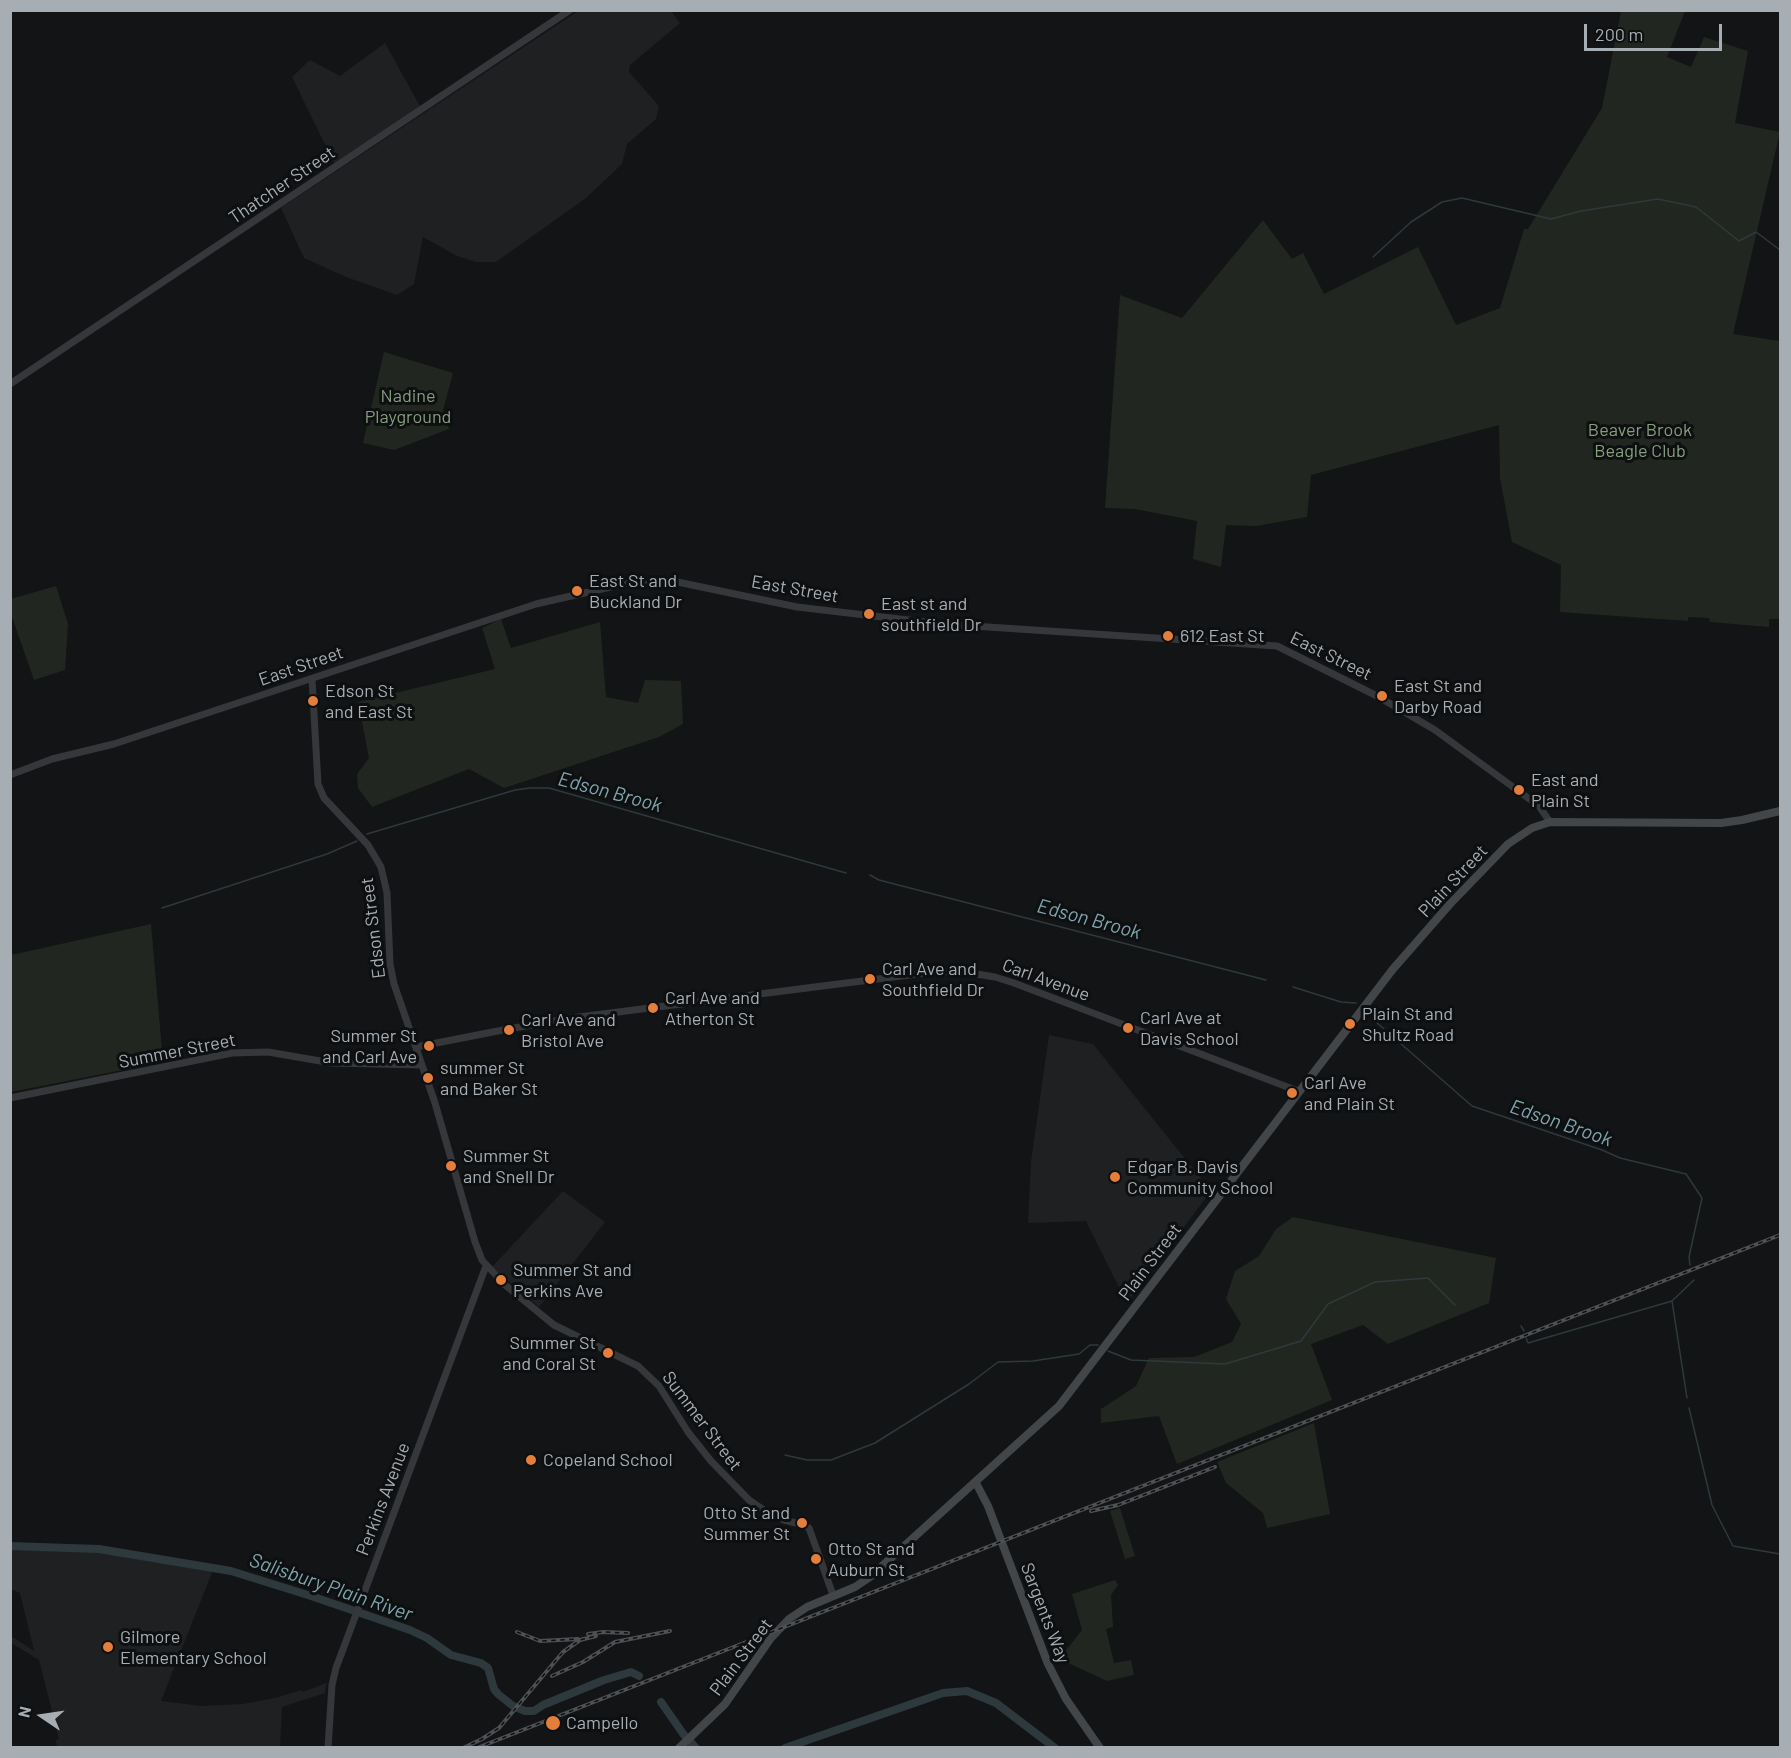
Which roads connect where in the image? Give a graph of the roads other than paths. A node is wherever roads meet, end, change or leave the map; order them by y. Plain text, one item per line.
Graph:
1 (570, 10) edge
2 (10, 384) edge
3 (312, 679) junction
4 (10, 775) edge
5 (1780, 811) edge
6 (1550, 822) junction
7 (416, 1047) junction
8 (422, 1065) junction
9 (1298, 1091) junction
10 (10, 1098) edge
11 (486, 1266) junction
12 (976, 1483) junction
13 (830, 1597) junction
14 (681, 1746) edge
15 (327, 1748) edge
16 (1100, 1748) edge

1 - 2 street, Thatcher Street
3 - 4 street, East Street
3 - 6 street, East Street
3 - 7 street, Edson Street
5 - 6 main road, Plain Street
6 - 9 main road, Plain Street
7 - 8 street, Summer Street
7 - 9 street, Carl Avenue
8 - 10 street, Summer Street
8 - 11 street, Summer Street
9 - 12 main road, Plain Street
11 - 13 street, Summer Street
11 - 15 street, Perkins Avenue
12 - 13 main road, Plain Street
12 - 16 main road, Sargents Way
13 - 14 main road, Plain Street

